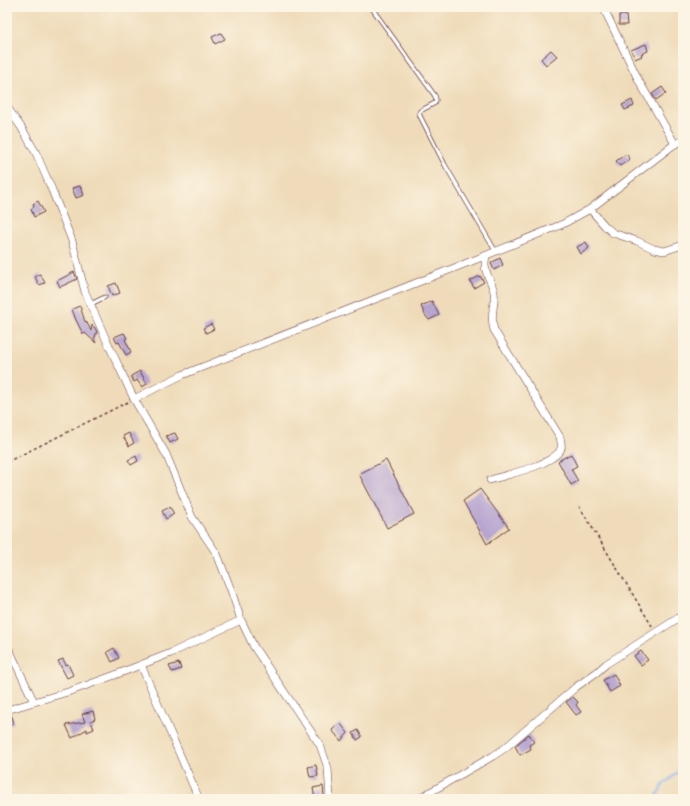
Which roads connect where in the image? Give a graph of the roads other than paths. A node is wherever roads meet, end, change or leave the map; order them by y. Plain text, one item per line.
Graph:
1 (371, 7) edge
2 (603, 7) edge
3 (7, 107) edge
4 (683, 140) edge
5 (675, 144) junction
6 (590, 209) junction
7 (683, 245) edge
8 (496, 252) junction
9 (486, 256) junction
10 (105, 297) dead end
11 (91, 304) junction
12 (134, 399) junction
13 (490, 480) dead end
14 (683, 615) edge
15 (241, 620) junction
16 (7, 645) edge
17 (141, 665) junction
18 (34, 702) junction
19 (7, 710) edge
20 (199, 799) edge
21 (330, 799) edge
22 (418, 799) edge

1 - 8 lane
2 - 5 street
3 - 11 street
4 - 5 street
5 - 6 street
6 - 7 street
6 - 8 street
8 - 9 street
9 - 12 street
9 - 13 street
10 - 11 lane
11 - 12 street
12 - 15 street
14 - 22 street
15 - 17 street
15 - 21 street
16 - 18 street
17 - 18 street
17 - 20 street
18 - 19 street

